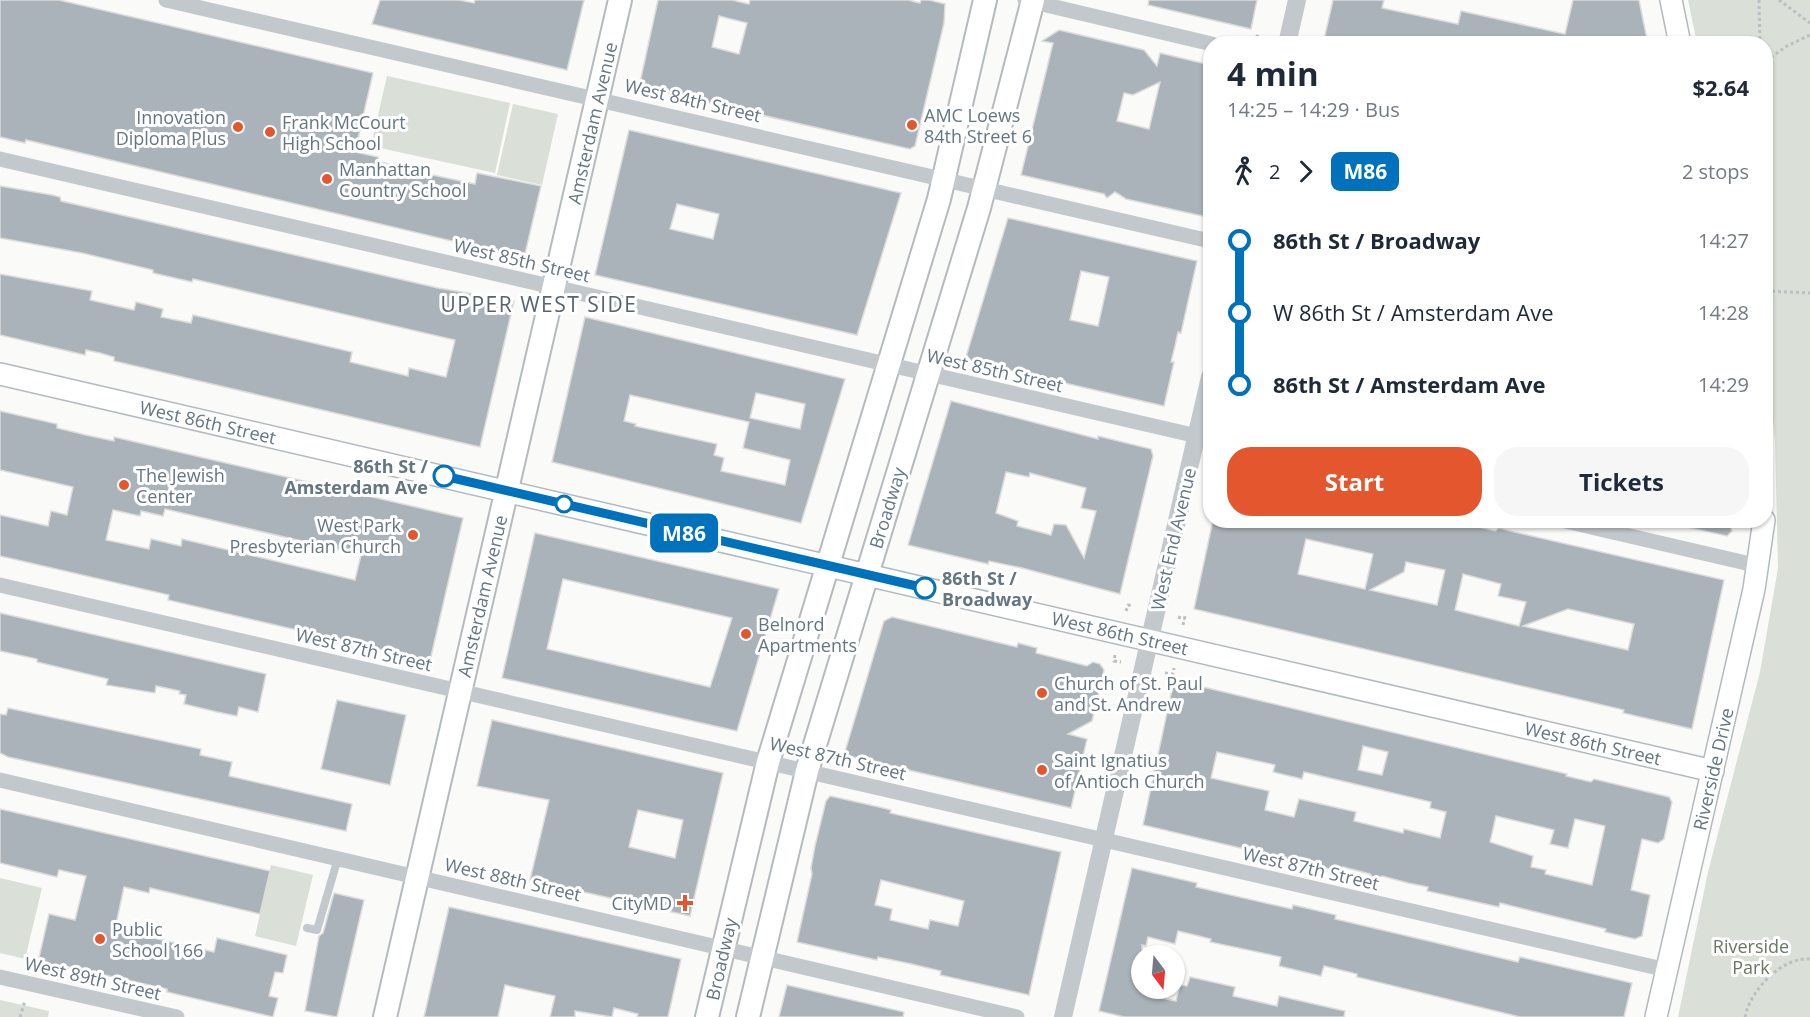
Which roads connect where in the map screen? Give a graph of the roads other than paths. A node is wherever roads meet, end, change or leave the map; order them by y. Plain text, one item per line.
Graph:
1 (166, 0) edge
2 (620, 0) edge
3 (985, 0) edge
4 (1297, 0) edge
5 (1671, 0) edge
6 (1030, 1) edge
7 (1289, 36) edge
8 (1678, 36) edge
9 (1203, 42) edge
10 (597, 98) junction
11 (0, 159) edge
12 (944, 178) junction
13 (985, 188) junction
14 (1203, 239) edge
15 (554, 287) junction
16 (889, 365) junction
17 (0, 374) edge
18 (928, 374) junction
19 (1203, 438) edge
20 (1203, 442) edge
21 (507, 490) junction
22 (1595, 528) edge
23 (1763, 528) edge
24 (828, 566) junction
25 (1759, 566) junction
26 (867, 574) junction
27 (0, 585) edge
28 (1150, 640) junction
29 (460, 691) junction
30 (768, 762) junction
31 (807, 771) junction
32 (1713, 771) junction
33 (0, 780) edge
34 (1103, 840) junction
35 (338, 858) junction
36 (417, 876) junction
37 (307, 928) dead end
38 (724, 948) junction
39 (762, 957) junction
40 (1666, 970) junction
41 (0, 976) edge
42 (177, 1017) edge
43 (385, 1017) edge
44 (707, 1017) edge
45 (748, 1017) edge
46 (1017, 1017) edge
47 (1063, 1017) edge
48 (1656, 1017) edge

1 - 10 street, West 84th Street
2 - 10 main road, Amsterdam Avenue
3 - 12 main road, Broadway
4 - 7 street
5 - 8 main road
6 - 9 street
6 - 13 main road, Broadway
10 - 12 street, West 84th Street
10 - 15 main road, Amsterdam Avenue
11 - 15 street, West 85th Street
12 - 13 street, West 84th Street
12 - 16 main road, Broadway
13 - 14 street, West 84th Street
13 - 18 main road, Broadway
15 - 16 street, West 85th Street
15 - 21 main road, Amsterdam Avenue
16 - 18 street, West 85th Street
16 - 24 main road, Broadway
17 - 21 main road, West 86th Street
18 - 19 street, West 85th Street
18 - 26 main road, Broadway
20 - 28 street, West End Avenue
21 - 24 main road, West 86th Street
21 - 29 main road, Amsterdam Avenue
22 - 25 street
23 - 25 main road, Riverside Drive
24 - 26 main road, West 86th Street
24 - 30 main road, Broadway
25 - 32 main road, Riverside Drive
26 - 28 main road, West 86th Street
26 - 31 main road, Broadway
27 - 29 street, West 87th Street
28 - 32 main road, West 86th Street
28 - 34 street, West End Avenue
29 - 30 street, West 87th Street
29 - 36 main road, Amsterdam Avenue
30 - 31 street, West 87th Street
30 - 38 main road, Broadway
31 - 34 street, West 87th Street
31 - 39 main road, Broadway
32 - 40 main road, Riverside Drive
33 - 35 street, West 88th Street
34 - 40 street, West 87th Street
34 - 47 street, West End Avenue
35 - 36 street, West 88th Street
35 - 37 lane
36 - 38 street, West 88th Street
36 - 43 main road, Amsterdam Avenue
38 - 39 street, West 88th Street
38 - 44 main road, Broadway
39 - 45 main road, Broadway
39 - 46 street, West 88th Street
40 - 48 main road, Riverside Drive
41 - 42 street, West 89th Street

